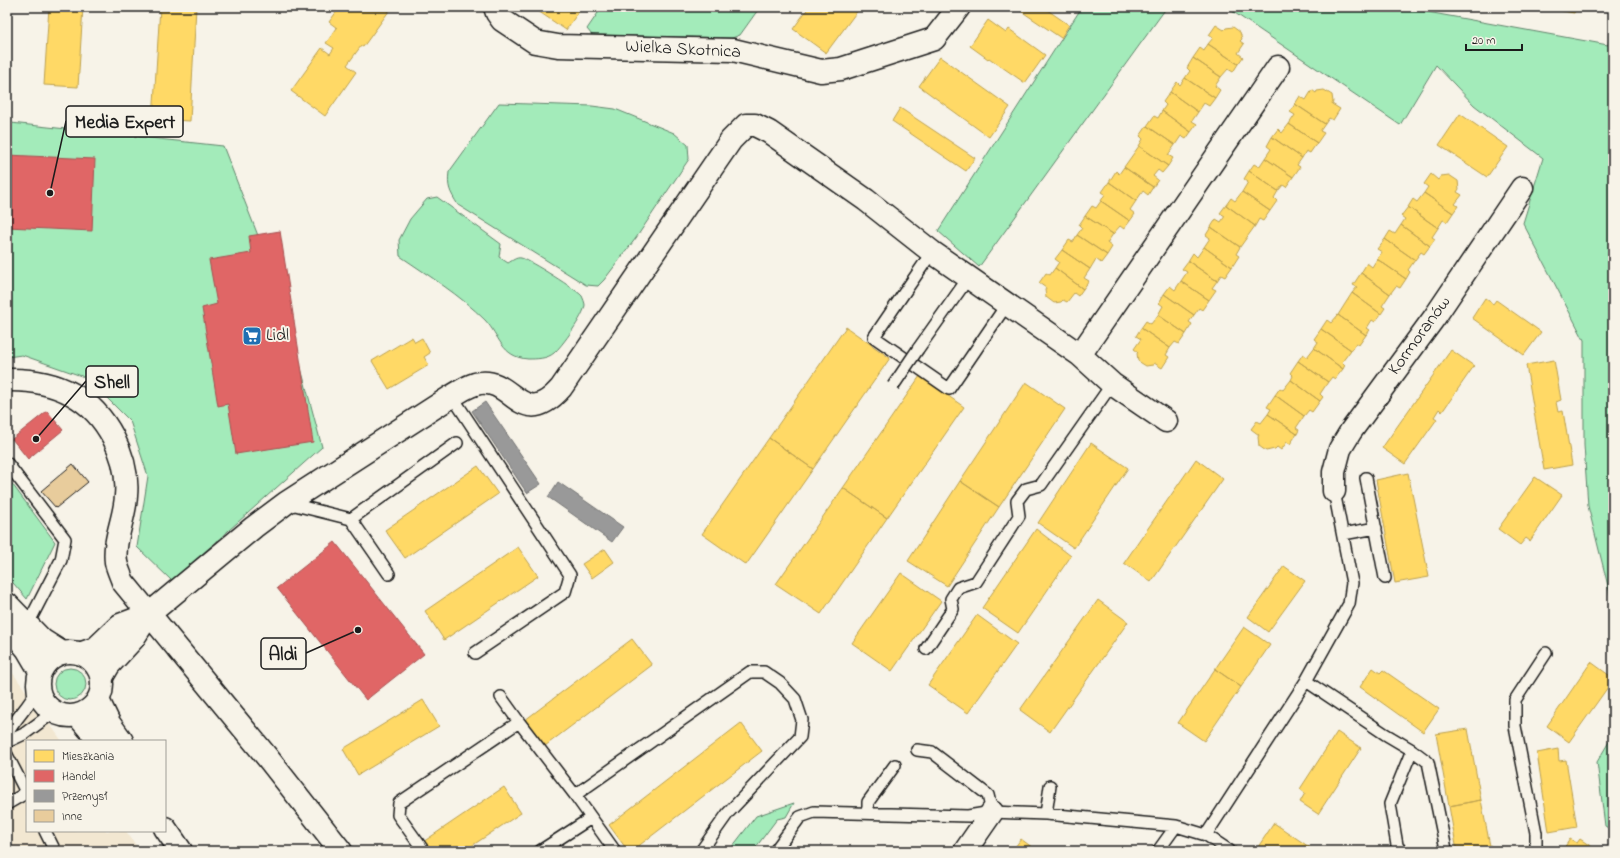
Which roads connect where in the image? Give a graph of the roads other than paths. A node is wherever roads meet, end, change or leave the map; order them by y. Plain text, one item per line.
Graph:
1 (495, 7) edge
2 (959, 7) edge
3 (1278, 67) dead end
4 (1522, 188) dead end
5 (932, 252) junction
6 (969, 277) junction
7 (1007, 304) junction
8 (1080, 355) junction
9 (7, 380) edge
10 (1112, 384) junction
11 (893, 386) dead end
12 (452, 396) junction
13 (1166, 421) dead end
14 (457, 443) dead end
15 (7, 464) edge
16 (1366, 478) dead end
17 (1334, 491) joint
18 (286, 503) junction
19 (351, 519) junction
20 (1376, 528) junction
21 (1343, 534) junction
22 (389, 574) dead end
23 (1385, 578) dead end
24 (7, 604) edge
25 (149, 614) junction
26 (18, 624) edge
27 (926, 649) dead end
28 (71, 653) junction
29 (475, 653) dead end
30 (1546, 653) dead end
31 (102, 677) junction
32 (39, 679) junction
33 (1306, 681) junction
34 (501, 697) dead end
35 (98, 700) junction
36 (68, 714) junction
37 (519, 722) junction
38 (7, 734) edge
39 (98, 740) edge
40 (121, 740) edge
41 (7, 742) edge
42 (917, 750) dead end
43 (1412, 750) junction
44 (7, 755) edge
45 (895, 765) dead end
46 (1050, 786) dead end
47 (26, 792) edge
48 (26, 794) edge
49 (575, 795) junction
50 (7, 804) edge
51 (992, 812) junction
52 (868, 813) junction
53 (1046, 814) junction
54 (591, 818) junction
55 (1176, 826) junction
56 (166, 829) edge
57 (46, 832) edge
58 (1206, 835) junction
59 (56, 851) edge
60 (181, 851) edge
61 (341, 851) edge
62 (424, 851) edge
63 (540, 851) edge
64 (615, 851) edge
65 (701, 851) edge
66 (775, 851) edge
67 (965, 851) edge
68 (1158, 851) edge
69 (1230, 851) edge
70 (1401, 851) edge
71 (1444, 851) edge
72 (1536, 851) edge

1 - 2 street, Wielka Skotnica
3 - 8 street
4 - 17 street, Kormoranów
5 - 6 street
5 - 7 lane
5 - 12 street
6 - 7 street
6 - 11 lane, bridge
7 - 8 street
8 - 10 street
9 - 25 street
10 - 13 street
10 - 27 lane
12 - 18 street
12 - 29 lane
14 - 19 lane
15 - 26 lane
16 - 20 lane
17 - 21 lane
18 - 19 lane
18 - 25 street
19 - 22 lane
20 - 21 lane
20 - 23 lane
21 - 33 lane
24 - 26 street
25 - 28 street
25 - 31 street
25 - 61 street
26 - 28 street
26 - 32 street
28 - 31 street
28 - 32 street
30 - 72 lane
31 - 35 street
32 - 36 street
32 - 38 lane
33 - 43 lane
33 - 58 lane
34 - 37 lane
35 - 36 street
35 - 40 street
36 - 39 street
36 - 41 lane
37 - 49 lane
37 - 62 lane
42 - 51 lane
43 - 70 lane
43 - 71 lane
44 - 47 lane
45 - 52 lane
46 - 53 lane
48 - 50 lane
49 - 54 lane
49 - 65 lane
51 - 52 lane
51 - 53 lane
51 - 67 street
52 - 66 lane
53 - 55 lane
54 - 63 lane
54 - 64 lane
55 - 58 lane
55 - 68 lane
56 - 60 street
57 - 59 lane
58 - 69 lane

